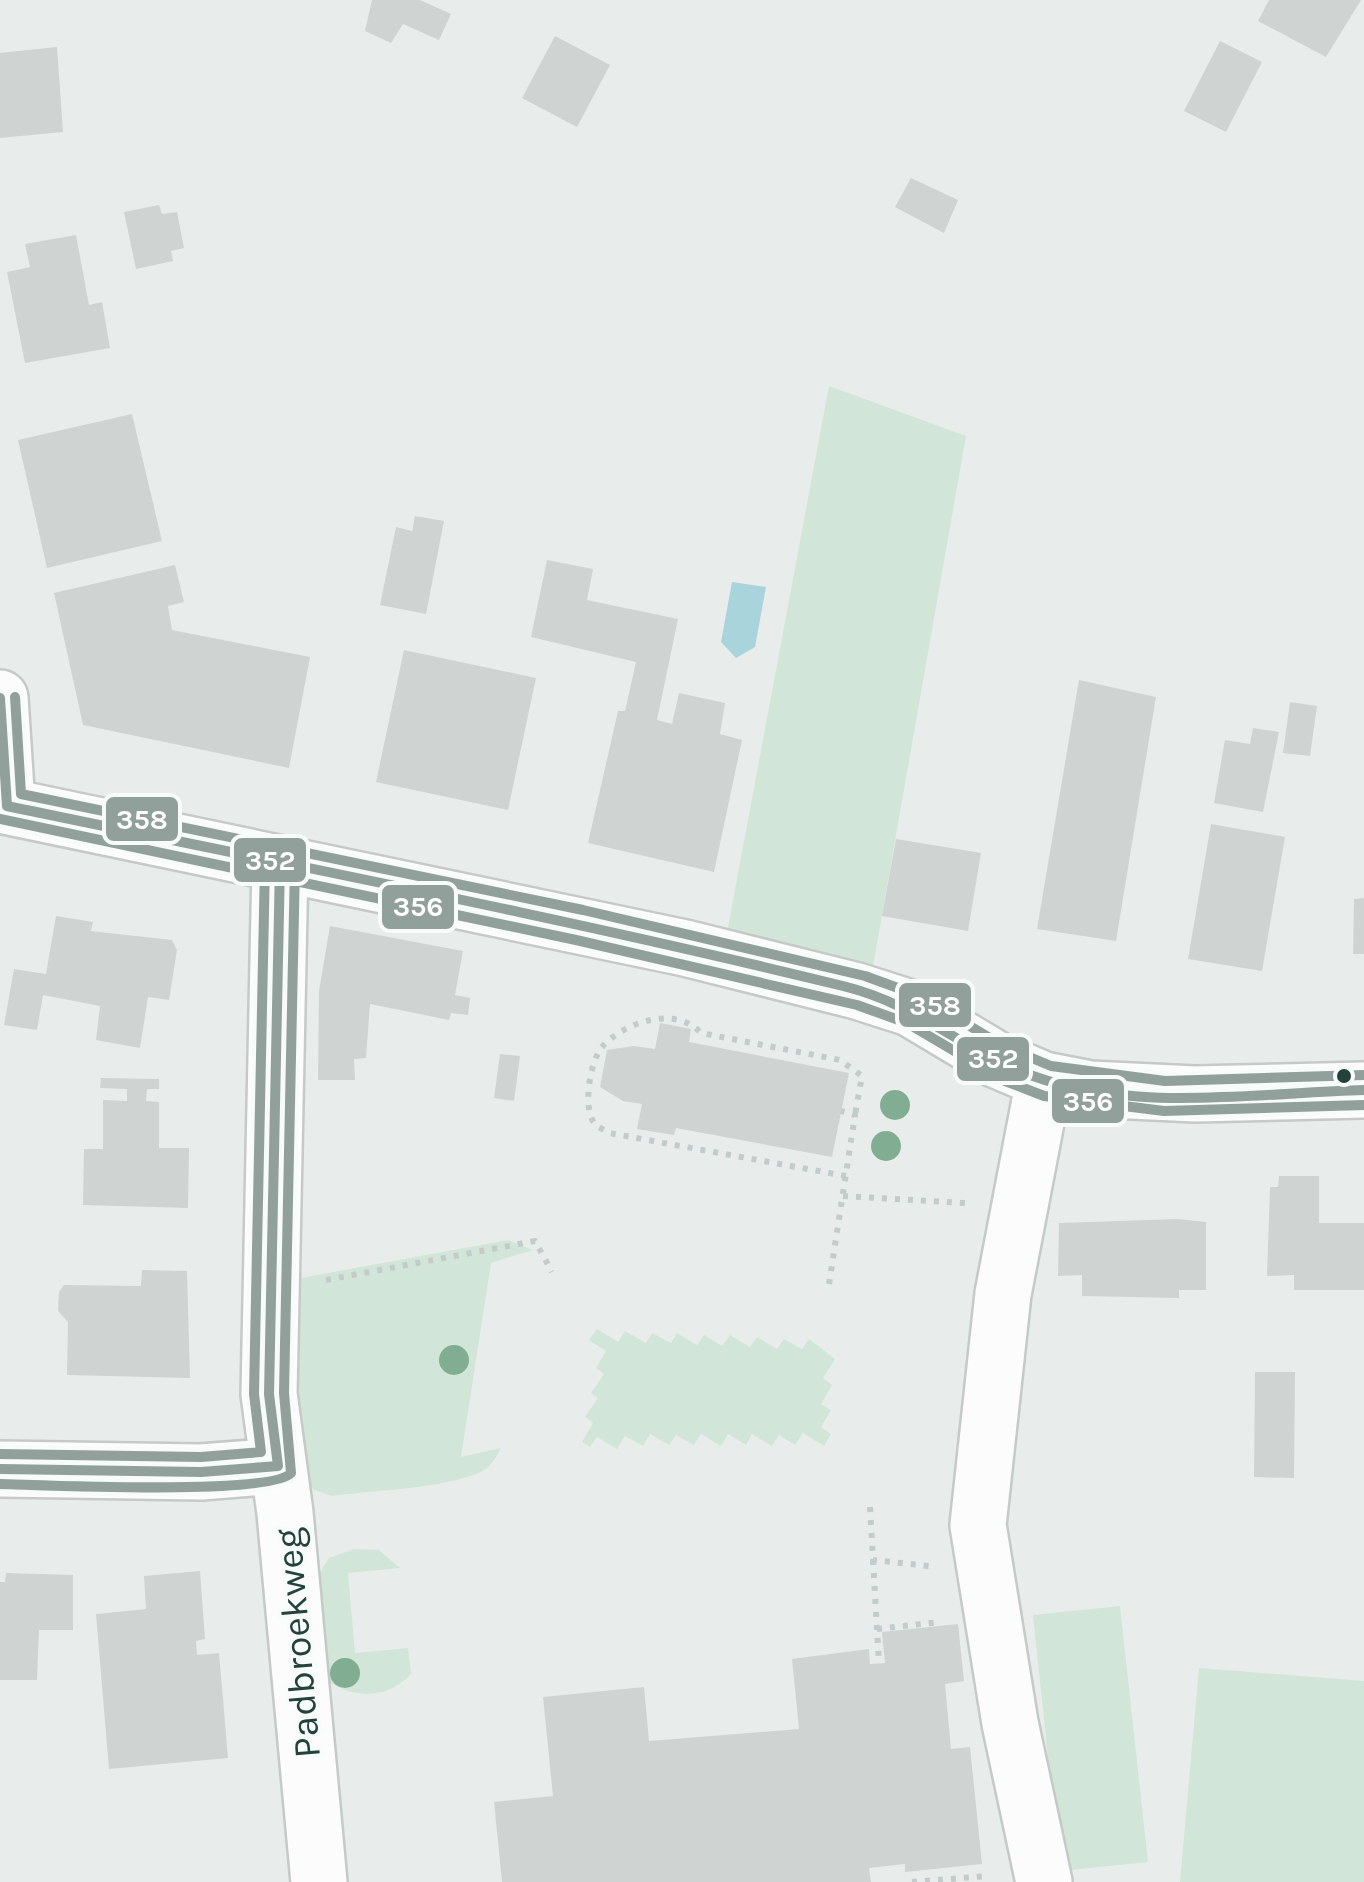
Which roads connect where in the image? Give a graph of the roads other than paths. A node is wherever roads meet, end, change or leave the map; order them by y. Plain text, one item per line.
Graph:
1 (0, 698) edge
2 (4, 806) edge
3 (280, 864) junction
4 (1044, 1080) junction
5 (1364, 1090) edge
6 (278, 1466) junction
7 (0, 1469) edge
8 (1044, 1877) edge
9 (320, 1882) edge

1 - 2 street
2 - 3 street
3 - 4 street
3 - 6 street, Padbroekweg
4 - 5 street
4 - 8 street
6 - 7 street
6 - 9 street, Padbroekweg

